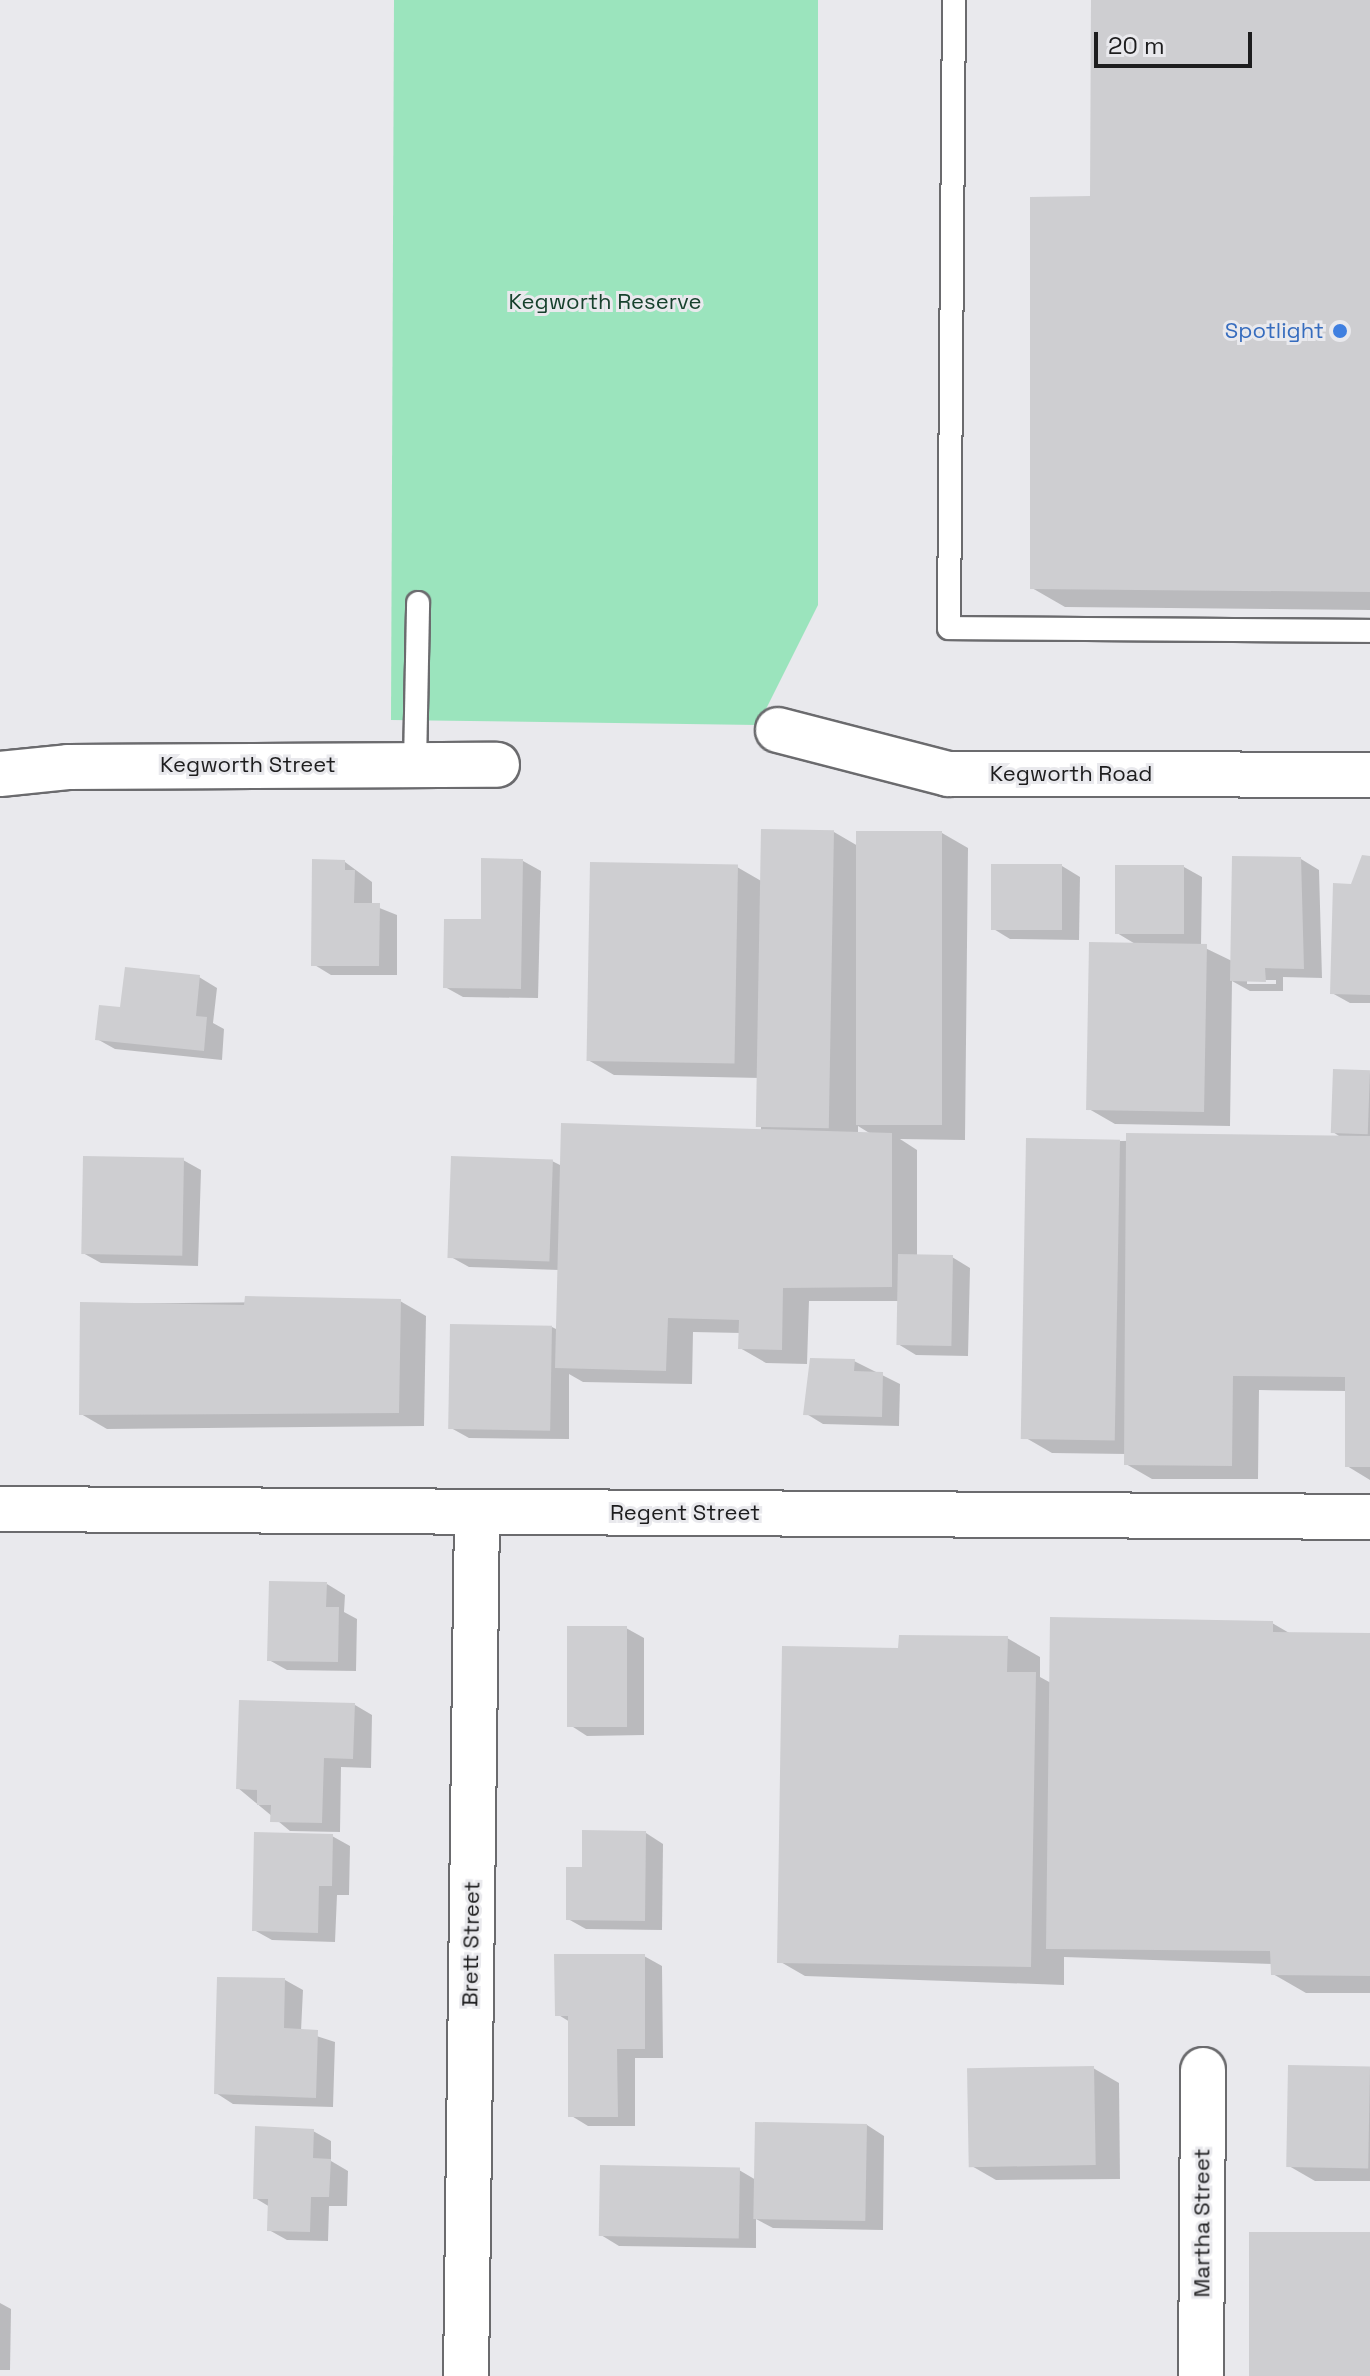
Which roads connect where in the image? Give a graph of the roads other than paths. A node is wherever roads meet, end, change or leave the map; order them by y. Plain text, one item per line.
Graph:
1 (954, 0) edge
2 (418, 603) dead end
3 (1370, 631) edge
4 (778, 730) dead end
5 (415, 765) junction
6 (497, 765) dead end
7 (0, 774) edge
8 (1370, 775) edge
9 (0, 1509) edge
10 (477, 1512) junction
11 (1370, 1517) edge
12 (1203, 2070) dead end
13 (466, 2376) edge
14 (1201, 2376) edge

1 - 3 lane
2 - 5 lane
4 - 8 street, Kegworth Road
5 - 6 street, Kegworth Street
5 - 7 street, Kegworth Street
9 - 10 street, Regent Street
10 - 11 street, Regent Street
10 - 13 street, Brett Street
12 - 14 street, Martha Street

